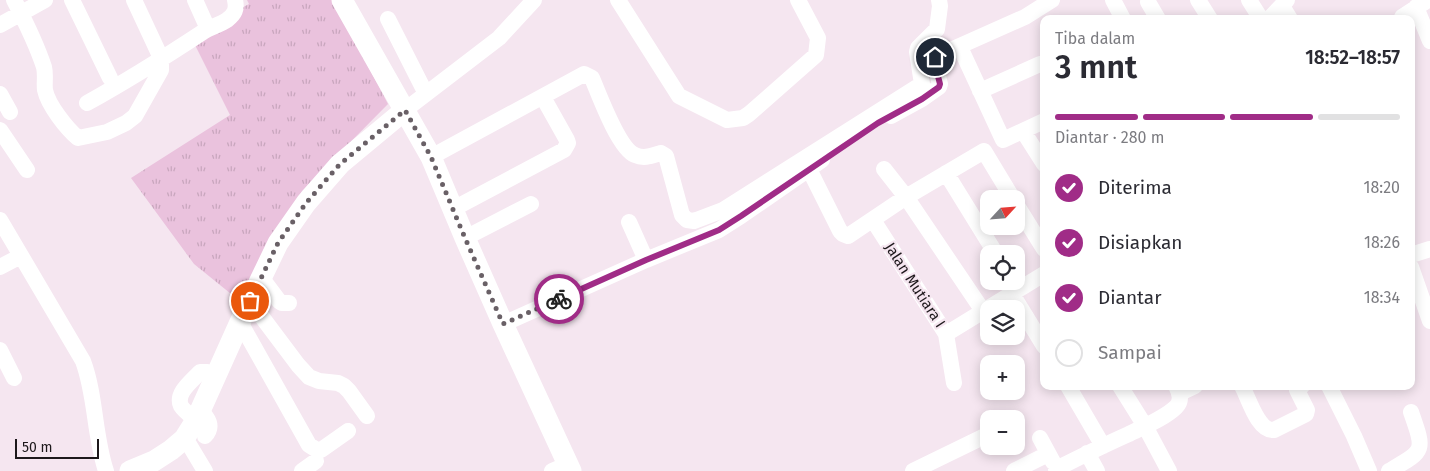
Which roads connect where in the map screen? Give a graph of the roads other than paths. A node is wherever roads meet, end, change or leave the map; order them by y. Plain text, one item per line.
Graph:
1 (45, 0) edge
2 (72, 0) edge
3 (134, 0) edge
4 (195, 0) edge
5 (235, 0) edge
6 (342, 0) edge
7 (534, 0) edge
8 (618, 0) edge
9 (798, 0) edge
10 (939, 0) edge
11 (1052, 0) edge
12 (1113, 0) edge
13 (1198, 0) edge
14 (1249, 0) edge
15 (1148, 2) dead end
16 (1422, 4) edge
17 (17, 7) edge
18 (1121, 15) edge
19 (1156, 15) edge
20 (1207, 15) edge
21 (1258, 15) edge
22 (1405, 15) edge
23 (388, 19) dead end
24 (0, 25) edge
25 (208, 29) junction
26 (1430, 41) edge
27 (960, 47) junction
28 (161, 58) junction
29 (1040, 64) dead end
30 (110, 78) dead end
31 (980, 91) junction
32 (0, 94) edge
33 (426, 94) junction
34 (544, 99) dead end
35 (87, 103) dead end
36 (405, 110) junction
37 (10, 112) dead end
38 (1040, 123) edge
39 (0, 130) edge
40 (1023, 131) junction
41 (431, 157) junction
42 (1040, 158) edge
43 (809, 169) junction
44 (884, 169) dead end
45 (27, 170) dead end
46 (946, 173) junction
47 (1008, 190) edge
48 (906, 197) junction
49 (531, 204) dead end
50 (453, 209) junction
51 (1025, 218) edge
52 (0, 220) edge
53 (873, 220) junction
54 (629, 222) dead end
55 (465, 238) junction
56 (1040, 243) edge
57 (990, 245) edge
58 (1430, 249) edge
59 (1415, 254) edge
60 (21, 256) junction
61 (646, 260) junction
62 (0, 268) edge
63 (1040, 276) edge
64 (262, 277) junction
65 (1415, 278) edge
66 (1025, 283) edge
67 (1011, 290) edge
68 (1015, 290) edge
69 (998, 300) edge
70 (250, 301) junction
71 (289, 303) dead end
72 (980, 305) edge
73 (980, 313) edge
74 (1430, 321) edge
75 (240, 322) junction
76 (503, 324) junction
77 (946, 334) junction
78 (1040, 338) edge
79 (0, 350) edge
80 (14, 378) dead end
81 (954, 383) dead end
82 (1070, 390) edge
83 (1122, 390) edge
84 (1244, 390) edge
85 (1297, 390) edge
86 (1331, 390) edge
87 (1182, 391) edge
88 (1411, 412) dead end
89 (367, 416) dead end
90 (1145, 426) junction
91 (348, 431) dead end
92 (184, 438) junction
93 (980, 438) edge
94 (1040, 438) dead end
95 (1103, 446) junction
96 (1087, 453) junction
97 (316, 461) dead end
98 (1054, 465) edge
99 (564, 469) edge
100 (106, 471) edge
101 (130, 471) edge
102 (204, 471) edge
103 (302, 471) edge
104 (913, 471) edge
105 (1014, 471) edge
106 (1097, 471) edge
107 (1170, 471) edge
108 (1369, 471) edge
109 (1388, 471) edge

1 - 17 street
2 - 30 street
3 - 28 street
4 - 25 street
5 - 25 street
6 - 36 main road
7 - 33 street
8 - 9 street
10 - 41 street
11 - 27 street
12 - 18 street
13 - 20 street
14 - 21 street
15 - 19 street
16 - 22 street
16 - 26 street
17 - 24 street
17 - 28 street
23 - 33 street
25 - 28 street
27 - 31 street
27 - 43 street
28 - 35 street
29 - 31 street
31 - 40 street
32 - 37 street
33 - 36 street
34 - 50 street
36 - 41 main road
36 - 64 main road
38 - 40 street
39 - 45 street
40 - 42 street
41 - 50 main road
43 - 53 street
43 - 61 street
44 - 48 street
46 - 47 street
46 - 48 street
46 - 57 street
48 - 53 street
48 - 72 street
49 - 55 street
50 - 55 main road
51 - 56 street
52 - 60 street
53 - 77 street, Jalan Mutiara I
54 - 61 street
55 - 76 main road
58 - 59 street
60 - 62 street
60 - 100 street
61 - 76 street
63 - 66 street
64 - 70 main road
64 - 71 street
65 - 74 street
67 - 69 street
68 - 78 street
70 - 75 main road
70 - 89 street
73 - 77 street
75 - 91 street
75 - 92 main road
76 - 99 main road
77 - 81 street, Jalan Mutiara I
79 - 80 street
82 - 95 street
83 - 90 street
84 - 85 street
86 - 108 street
87 - 90 street
88 - 109 street
90 - 95 street
90 - 107 street
92 - 101 main road
92 - 102 street
93 - 104 street
94 - 98 street
95 - 96 street
96 - 98 street
96 - 106 street
97 - 103 street
98 - 105 street

